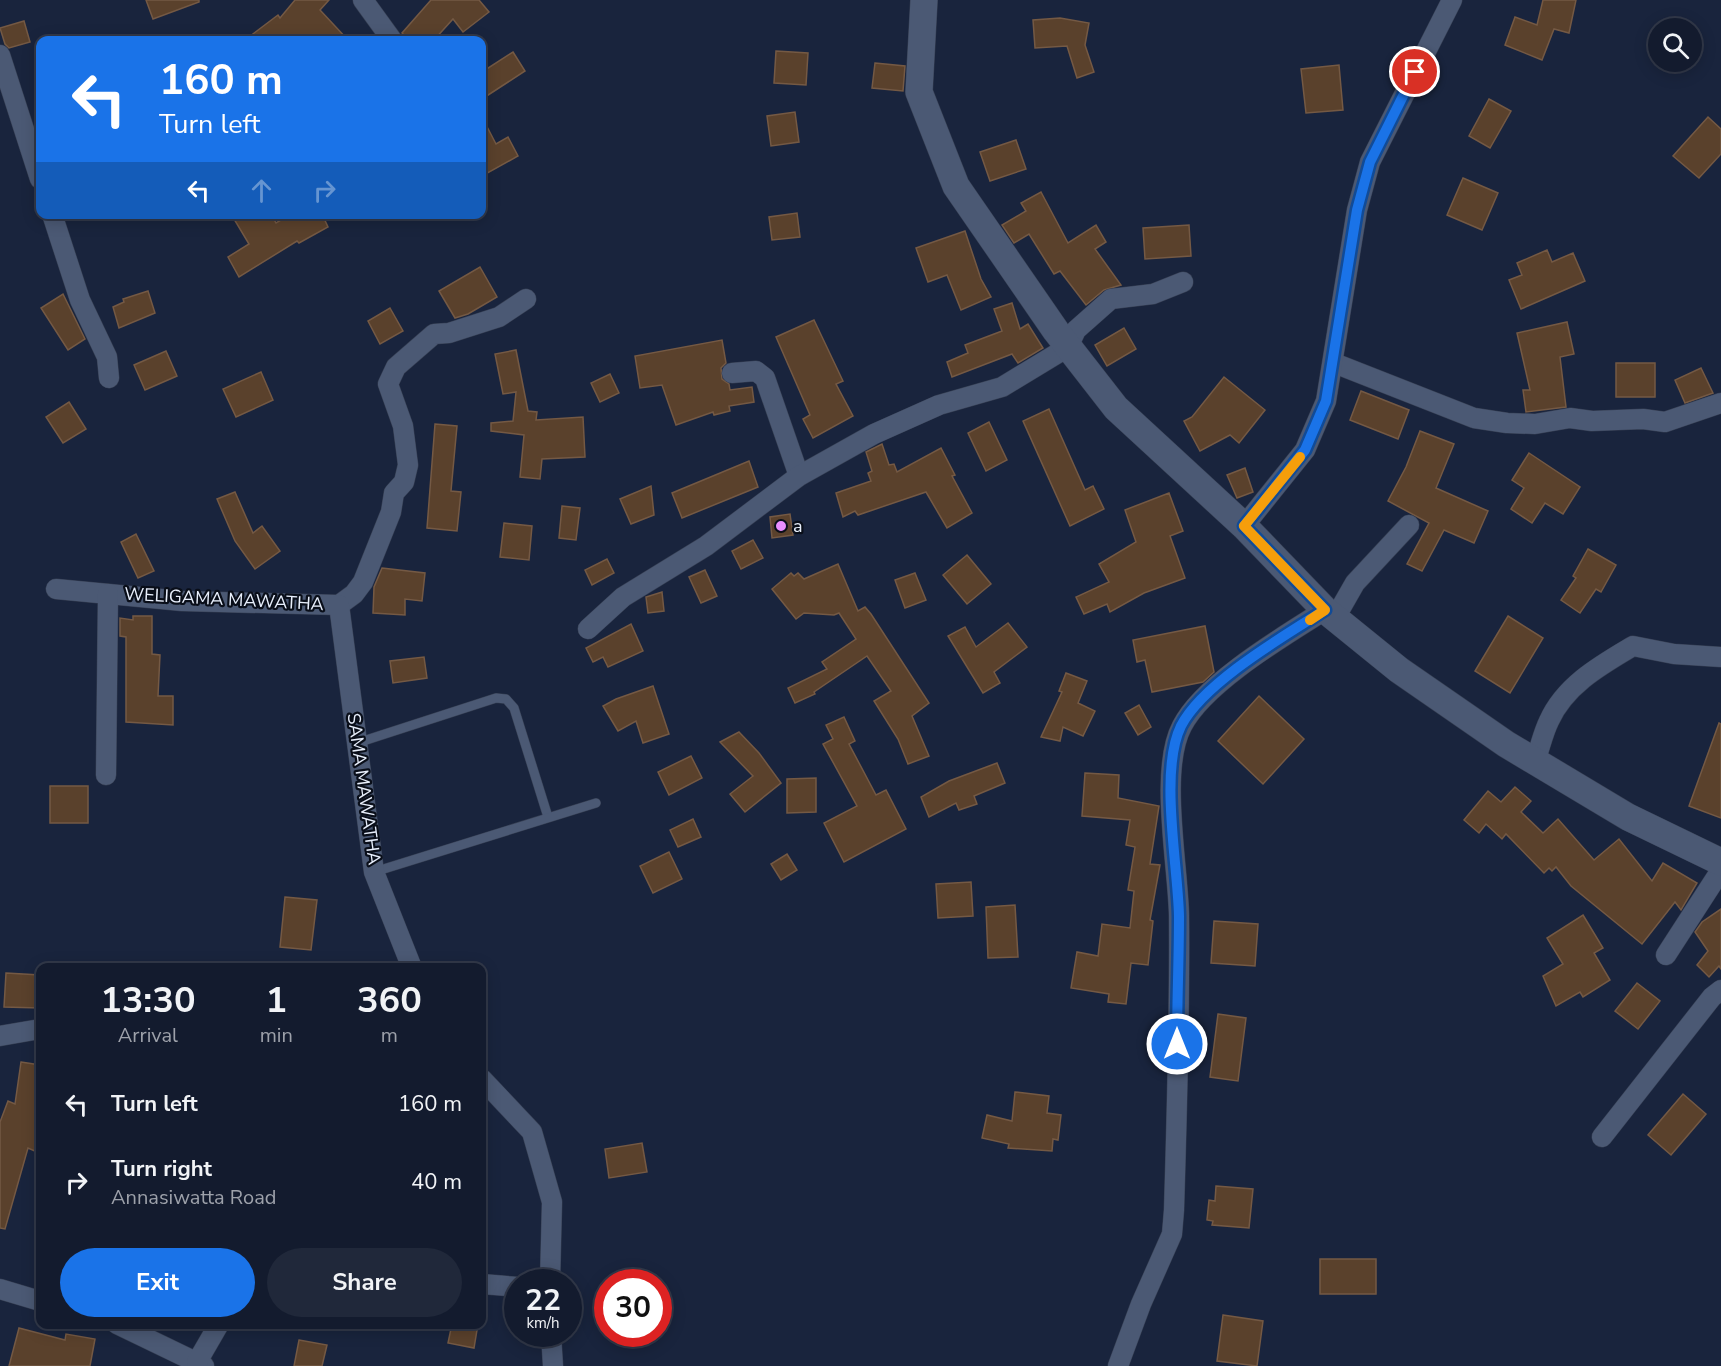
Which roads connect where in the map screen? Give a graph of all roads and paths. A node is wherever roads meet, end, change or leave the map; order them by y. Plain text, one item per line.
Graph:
1 (363, 0) edge
2 (924, 0) edge
3 (1452, 0) edge
4 (389, 36) edge
5 (0, 55) edge
6 (36, 167) edge
7 (54, 219) edge
8 (1183, 282) dead end
9 (526, 299) dead end
10 (1068, 347) junction
11 (1334, 363) junction
12 (732, 373) dead end
13 (109, 378) dead end
14 (1721, 403) edge
15 (799, 476) junction
16 (1409, 525) dead end
17 (1244, 526) junction
18 (56, 589) dead end
19 (108, 594) junction
20 (339, 605) junction
21 (1330, 614) junction
22 (588, 629) dead end
23 (1721, 657) edge
24 (357, 743) junction
25 (1535, 761) junction
26 (106, 775) dead end
27 (596, 803) dead end
28 (548, 818) junction
29 (1721, 862) edge
30 (1721, 870) edge
31 (374, 872) junction
32 (1666, 955) dead end
33 (410, 963) edge
34 (1721, 990) edge
35 (36, 1030) edge
36 (0, 1036) edge
37 (490, 1097) edge
38 (1602, 1137) dead end
39 (550, 1269) edge
40 (486, 1284) edge
41 (504, 1286) edge
42 (0, 1289) edge
43 (36, 1300) edge
44 (127, 1329) edge
45 (217, 1329) edge
46 (552, 1347) edge
47 (200, 1364) edge
48 (553, 1366) edge
49 (1118, 1366) edge

1 - 4 street
2 - 10 street
3 - 11 street
5 - 6 street
7 - 13 street
8 - 10 street
9 - 20 street, WELIGAMA MAWATHA
10 - 15 street
10 - 17 street
11 - 14 street
11 - 17 street
12 - 15 street
15 - 22 street
16 - 21 street
17 - 21 street
18 - 19 street, WELIGAMA MAWATHA
19 - 20 street, WELIGAMA MAWATHA
19 - 26 street
20 - 24 street, SAMA MAWATHA
21 - 25 street
21 - 49 street
23 - 25 street
24 - 28 lane
24 - 31 street, SAMA MAWATHA
25 - 29 street
27 - 28 lane
28 - 31 lane
30 - 32 street
31 - 33 street, SAMA MAWATHA
34 - 38 street
35 - 36 street
37 - 39 street
40 - 41 street
42 - 43 street
44 - 47 street
45 - 47 street
46 - 48 street

